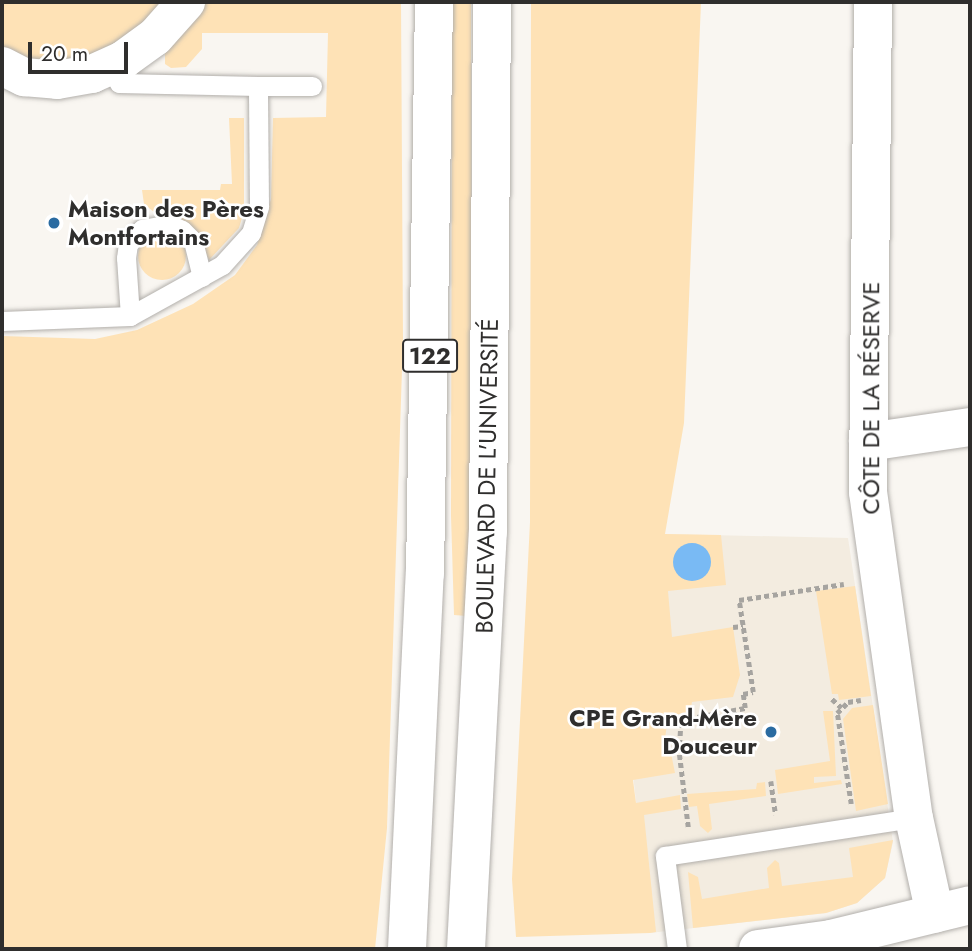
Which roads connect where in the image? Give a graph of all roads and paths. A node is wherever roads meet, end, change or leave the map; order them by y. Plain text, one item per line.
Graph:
1 (186, 2) edge
2 (434, 2) edge
3 (492, 2) edge
4 (873, 2) edge
5 (111, 65) junction
6 (9, 77) edge
7 (258, 86) junction
8 (312, 86) dead end
9 (202, 278) junction
10 (130, 316) junction
11 (2, 321) edge
12 (970, 427) edge
13 (868, 442) junction
14 (880, 579) junction
15 (743, 626) junction
16 (733, 628) dead end
17 (897, 695) junction
18 (832, 699) dead end
19 (842, 708) junction
20 (771, 781) dead end
21 (773, 795) dead end
22 (685, 808) dead end
23 (853, 810) dead end
24 (914, 818) junction
25 (953, 909) edge
26 (894, 938) edge
27 (407, 949) edge
28 (466, 949) edge
29 (677, 949) edge
30 (758, 949) edge

1 - 5 main road
2 - 27 main road, 122
3 - 28 main road, BOULEVARD DE L'UNIVERSITÉ
4 - 13 main road, CÔTE DE LA RÉSERVE
5 - 6 main road
5 - 7 lane
7 - 8 lane
7 - 9 lane
9 - 10 lane
9 - 10 lane
10 - 11 lane
12 - 13 main road
13 - 14 main road, CÔTE DE LA RÉSERVE
14 - 15 path
14 - 17 main road, CÔTE DE LA RÉSERVE
15 - 16 path
15 - 22 path
17 - 19 path
17 - 24 main road, CÔTE DE LA RÉSERVE
18 - 19 path
19 - 23 path
20 - 21 path
24 - 25 main road, CÔTE DE LA RÉSERVE
24 - 29 lane
25 - 26 main road
26 - 30 main road

